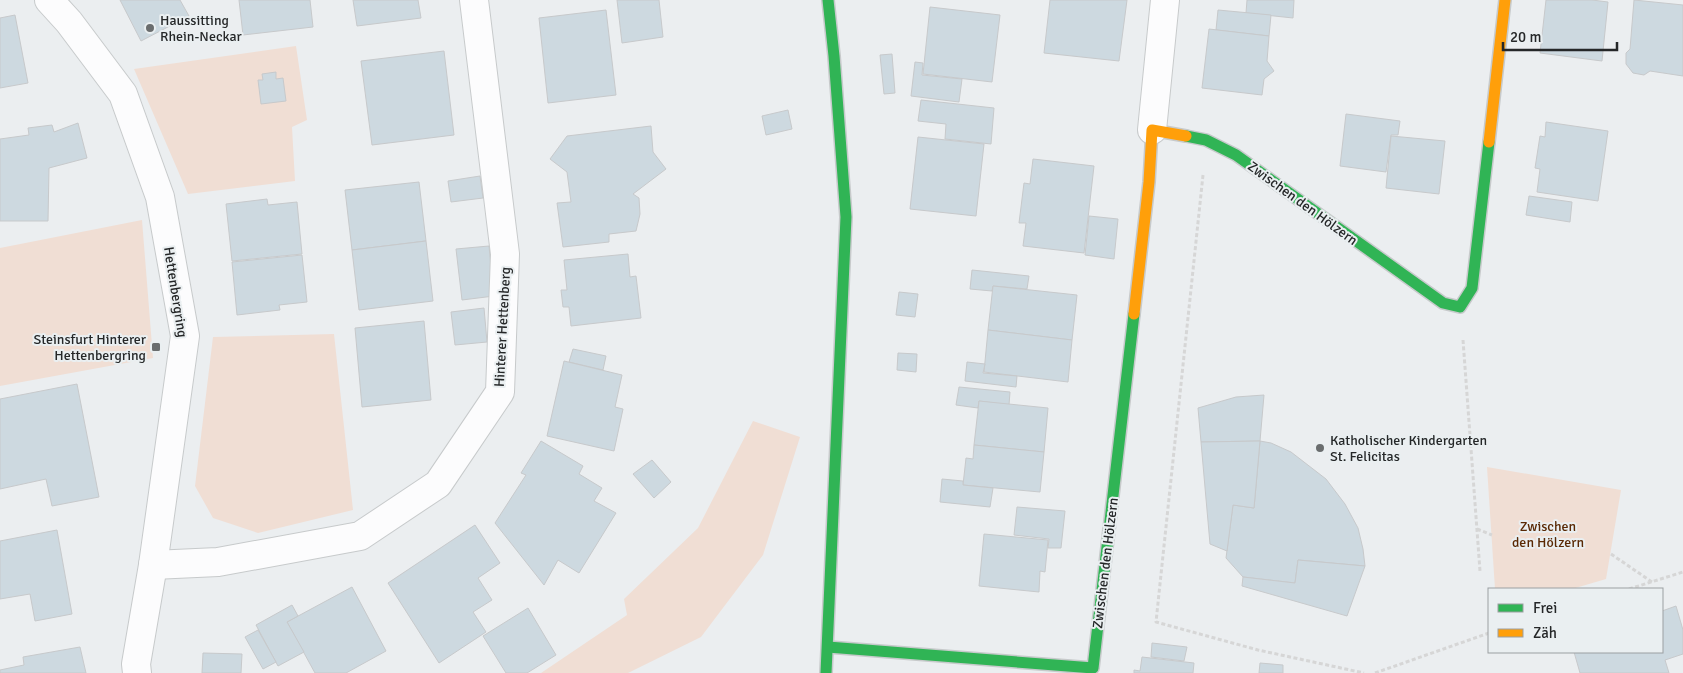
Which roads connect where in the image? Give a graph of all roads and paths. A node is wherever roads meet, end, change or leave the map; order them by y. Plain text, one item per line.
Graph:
1 (49, 0) edge
2 (474, 0) edge
3 (828, 0) edge
4 (1165, 0) edge
5 (1505, 0) edge
6 (1152, 130) junction
7 (1206, 140) junction
8 (1460, 307) junction
9 (1477, 529) junction
10 (1492, 534) dead end
11 (1610, 554) dead end
12 (153, 565) junction
13 (1480, 571) dead end
14 (1683, 572) edge
15 (1653, 582) junction
16 (1633, 588) edge
17 (1488, 633) edge
18 (828, 647) junction
19 (1092, 670) edge
20 (137, 673) edge
21 (826, 673) edge
22 (1364, 673) edge
23 (1375, 673) edge

1 - 12 street, Hettenbergring
2 - 12 street, Hinterer Hettenberg
3 - 18 street
4 - 6 street, Zwischen den Hölzern
5 - 8 street
6 - 7 street, Zwischen den Hölzern
6 - 19 street, Zwischen den Hölzern
7 - 8 street, Zwischen den Hölzern
7 - 22 path
8 - 9 path
9 - 10 path
9 - 13 path
11 - 15 path
12 - 20 street, Hettenbergring
14 - 15 path
15 - 16 path
17 - 23 path
18 - 19 street, Zwischen den Hölzern
18 - 21 street

